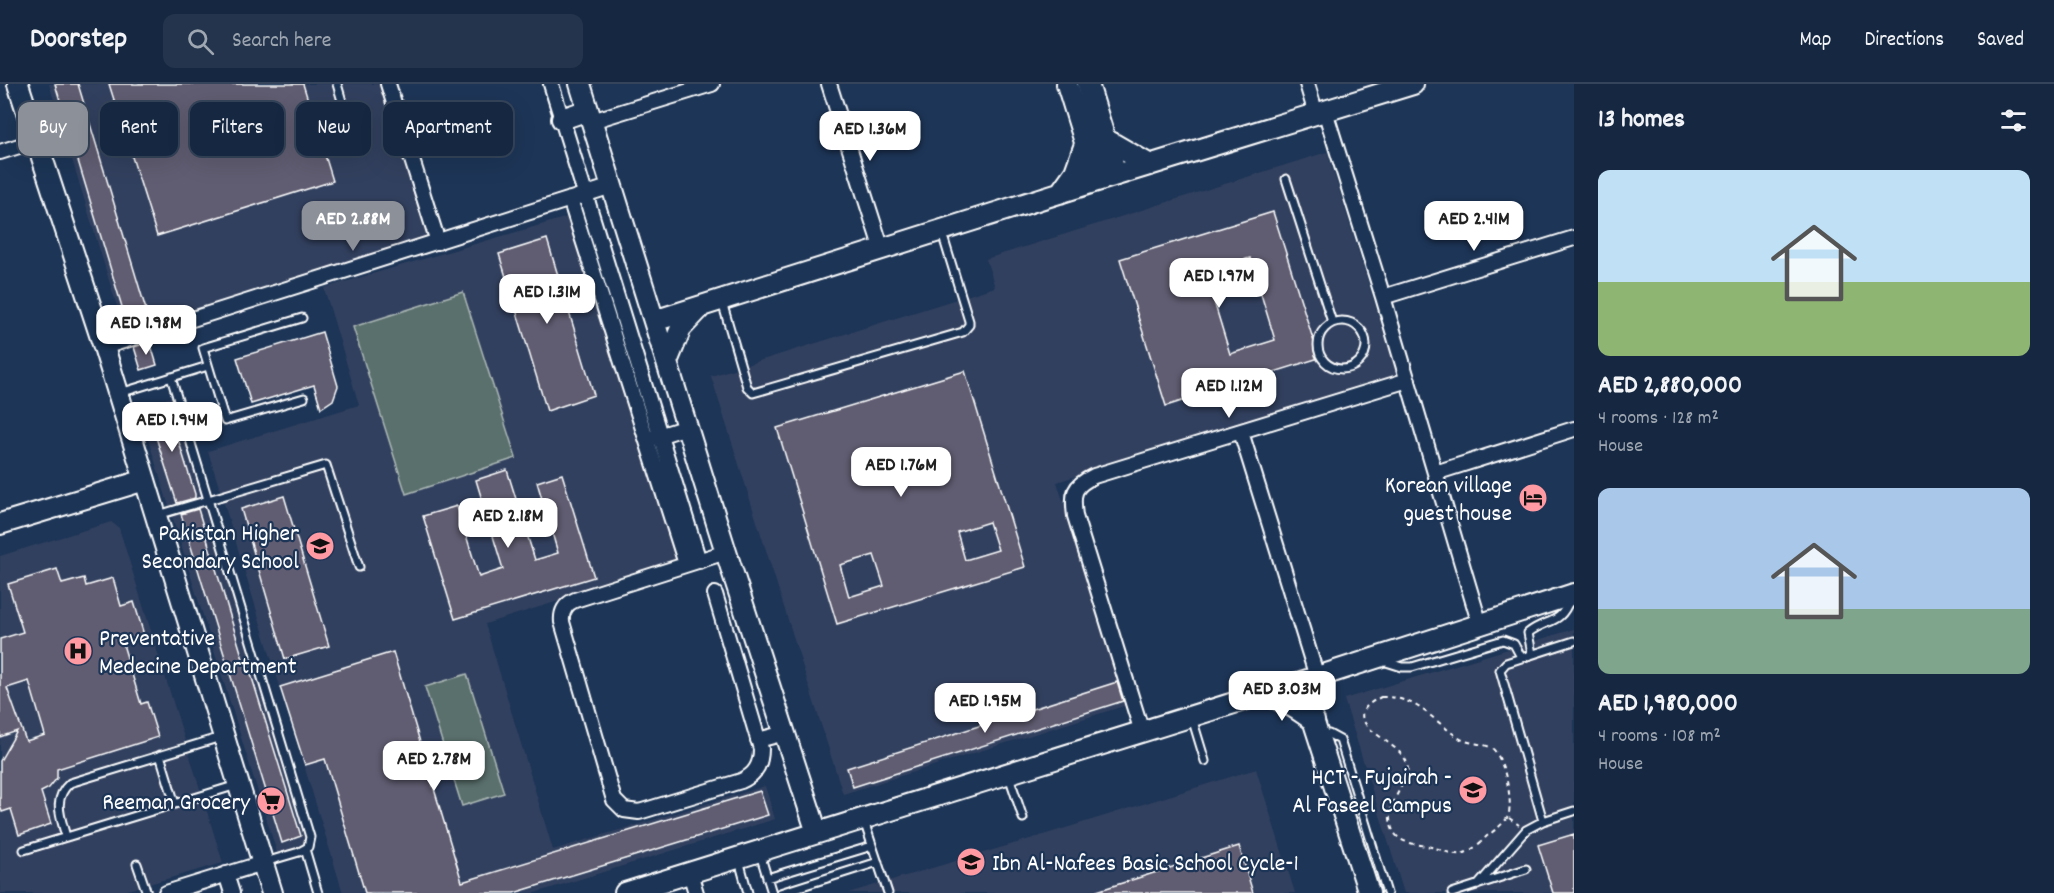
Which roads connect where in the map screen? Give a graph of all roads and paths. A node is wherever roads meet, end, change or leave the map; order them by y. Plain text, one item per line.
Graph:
1 (18, 84) edge
2 (337, 84) edge
3 (388, 84) edge
4 (551, 84) edge
5 (580, 84) edge
6 (712, 84) edge
7 (829, 84) edge
8 (1067, 84) edge
9 (1088, 84) edge
10 (1307, 84) edge
11 (1413, 84) edge
12 (23, 102) edge
13 (342, 102) edge
14 (1321, 113) junction
15 (590, 115) junction
16 (562, 119) junction
17 (1105, 139) junction
18 (1085, 144) junction
19 (18, 146) edge
20 (0, 152) edge
21 (40, 156) edge
22 (1150, 165) junction
23 (1116, 175) junction
24 (1286, 179) dead end
25 (1097, 181) junction
26 (612, 186) junction
27 (1060, 193) junction
28 (585, 194) junction
29 (570, 199) junction
30 (941, 231) junction
31 (1574, 238) edge
32 (438, 242) junction
33 (882, 250) junction
34 (641, 280) junction
35 (1383, 297) junction
36 (721, 300) junction
37 (701, 306) junction
38 (302, 318) dead end
39 (654, 321) junction
40 (1332, 322) junction
41 (104, 347) junction
42 (667, 362) junction
43 (208, 366) junction
44 (171, 377) junction
45 (1408, 380) junction
46 (118, 393) junction
47 (304, 398) dead end
48 (687, 427) junction
49 (1574, 429) edge
50 (1242, 432) junction
51 (653, 437) junction
52 (1435, 473) junction
53 (145, 480) junction
54 (209, 499) junction
55 (156, 515) junction
56 (0, 524) edge
57 (726, 552) junction
58 (693, 562) junction
59 (358, 567) dead end
60 (715, 594) dead end
61 (1573, 594) edge
62 (1480, 625) junction
63 (1574, 641) edge
64 (1532, 654) junction
65 (1521, 657) junction
66 (1375, 659) junction
67 (1316, 677) junction
68 (1261, 694) junction
69 (1404, 699) joint
70 (1191, 716) junction
71 (1316, 729) junction
72 (1142, 732) junction
73 (785, 733) junction
74 (224, 736) junction
75 (758, 740) junction
76 (160, 755) junction
77 (1205, 761) dead end
78 (1008, 773) junction
79 (239, 784) junction
80 (175, 804) junction
81 (1574, 811) edge
82 (1023, 818) dead end
83 (864, 819) junction
84 (1543, 821) junction
85 (817, 833) junction
86 (66, 837) junction
87 (872, 846) junction
88 (305, 849) junction
89 (24, 850) dead end
90 (759, 851) junction
91 (738, 858) junction
92 (878, 862) junction
93 (263, 863) junction
94 (137, 864) dead end
95 (1526, 869) dead end
96 (690, 873) junction
97 (226, 874) junction
98 (768, 878) junction
99 (1478, 885) junction
100 (147, 893) edge
101 (166, 893) edge
102 (232, 893) edge
103 (272, 893) edge
104 (318, 893) edge
105 (625, 893) edge
106 (696, 893) edge
107 (748, 893) edge
108 (772, 893) edge
109 (780, 893) edge
110 (888, 893) edge
111 (1369, 893) edge
112 (1387, 893) edge
113 (1452, 893) edge

1 - 12 street
2 - 13 lane
3 - 32 street
4 - 16 street
5 - 15 street
6 - 15 street
7 - 33 street
8 - 18 street
9 - 17 street
10 - 14 street
11 - 14 street
14 - 22 street
14 - 35 street
15 - 16 street
15 - 26 street
16 - 28 street
17 - 22 street
17 - 23 street
18 - 25 street
18 - 27 street
19 - 20 street
21 - 41 street
22 - 23 street
23 - 25 street
24 - 40 lane
25 - 27 street
26 - 28 street
26 - 34 street
27 - 30 street
28 - 29 street
28 - 51 street
29 - 32 street
29 - 51 street
30 - 33 street
30 - 36 lane
31 - 35 street
32 - 41 street
33 - 36 street
34 - 37 street
34 - 39 street
35 - 45 street
36 - 37 street
37 - 39 street
37 - 42 street
38 - 43 lane
39 - 42 street
40 - 40 lane
41 - 46 street
42 - 48 street
43 - 44 lane
43 - 47 lane
44 - 46 lane
44 - 54 lane
45 - 50 street
45 - 52 street
46 - 53 street
48 - 51 street
48 - 57 street
49 - 52 street
50 - 67 street
50 - 72 street
51 - 58 street
52 - 62 street
53 - 55 street
53 - 56 street
54 - 55 lane
54 - 59 lane
54 - 88 lane
55 - 74 street
57 - 58 street
57 - 73 street
58 - 75 street
60 - 75 street
61 - 62 street
61 - 64 lane
62 - 66 street
63 - 64 lane
64 - 65 lane
65 - 66 lane
65 - 84 lane
66 - 67 street
67 - 68 street
67 - 71 street
68 - 70 street
68 - 71 street
69 - 69 path
70 - 72 street
70 - 77 lane
71 - 111 street
71 - 112 lane
72 - 78 street
73 - 75 street
73 - 85 street
74 - 76 lane
74 - 79 street
76 - 80 lane
76 - 86 lane
78 - 82 lane
78 - 83 street
79 - 80 lane
79 - 93 street
80 - 86 lane
81 - 84 lane
83 - 85 street
83 - 87 lane
84 - 99 lane
85 - 90 street
86 - 89 lane
87 - 92 lane
87 - 98 lane
88 - 93 lane
88 - 104 lane
90 - 91 street
90 - 98 lane
91 - 96 street
91 - 107 lane
92 - 109 lane
92 - 110 lane
93 - 97 street
93 - 103 street
94 - 100 lane
95 - 99 lane
96 - 105 street
96 - 106 street
97 - 101 street
97 - 102 street
98 - 108 lane
99 - 113 lane

